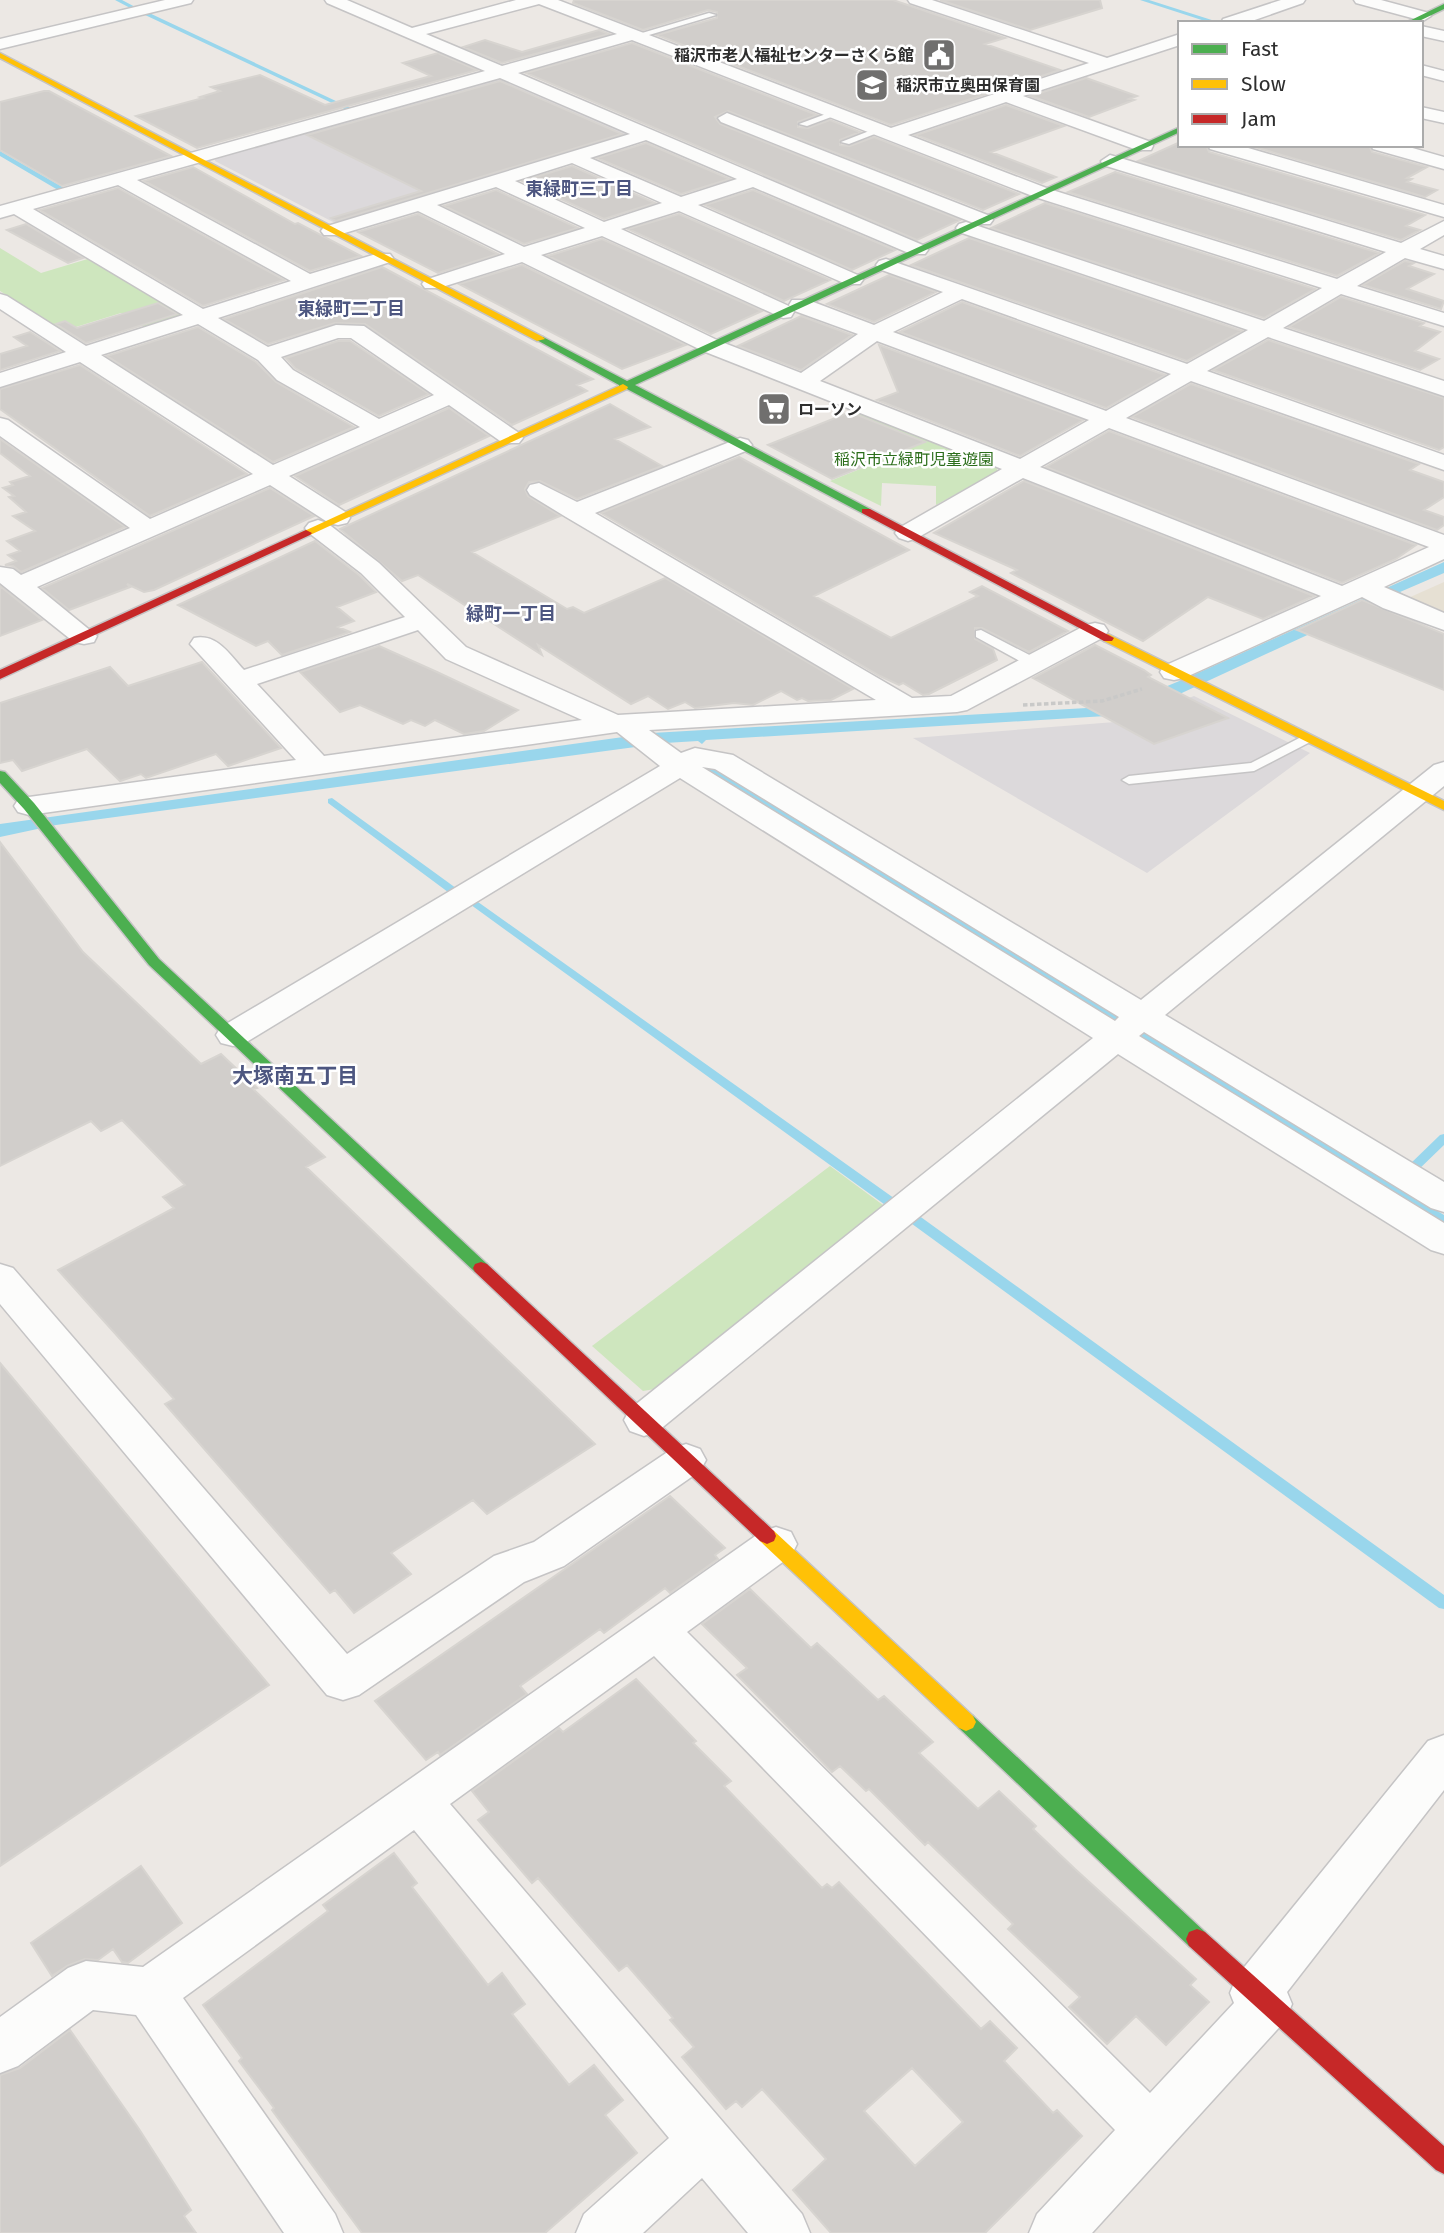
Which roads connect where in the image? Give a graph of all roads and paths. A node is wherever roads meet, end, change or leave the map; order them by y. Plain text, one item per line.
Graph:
1 (185, 0) edge
2 (333, 0) edge
3 (535, 0) edge
4 (543, 0) edge
5 (916, 0) edge
6 (1297, 0) edge
7 (1362, 0) edge
8 (1444, 6) edge
9 (699, 10) dead end
10 (712, 15) junction
11 (723, 18) dead end
12 (1235, 21) edge
13 (1413, 21) edge
14 (1421, 21) edge
15 (1423, 26) edge
16 (410, 33) junction
17 (635, 35) junction
18 (1444, 36) edge
19 (1178, 41) edge
20 (0, 44) edge
21 (0, 55) edge
22 (1105, 63) junction
23 (1423, 71) edge
24 (503, 72) junction
25 (1444, 76) edge
26 (1006, 96) junction
27 (837, 113) junction
28 (1423, 113) edge
29 (727, 118) dead end
30 (1444, 118) edge
31 (804, 124) dead end
32 (886, 132) junction
33 (1177, 132) edge
34 (648, 134) junction
35 (846, 142) dead end
36 (1144, 146) junction
37 (1224, 147) edge
38 (1387, 147) edge
39 (573, 157) junction
40 (194, 159) junction
41 (1110, 162) junction
42 (1444, 163) edge
43 (121, 179) junction
44 (498, 180) junction
45 (754, 180) junction
46 (1042, 193) junction
47 (419, 204) junction
48 (680, 204) junction
49 (8, 210) edge
50 (1444, 211) edge
51 (974, 224) junction
52 (1444, 227) edge
53 (604, 229) junction
54 (331, 231) junction
55 (918, 250) junction
56 (1402, 250) junction
57 (523, 255) junction
58 (383, 258) junction
59 (1444, 263) edge
60 (887, 265) junction
61 (853, 280) junction
62 (310, 282) junction
63 (432, 284) junction
64 (1339, 287) junction
65 (962, 292) junction
66 (0, 300) edge
67 (792, 308) junction
68 (201, 316) junction
69 (1444, 320) edge
70 (1265, 329) junction
71 (876, 332) junction
72 (711, 346) junction
73 (83, 354) junction
74 (266, 355) junction
75 (1189, 372) junction
76 (0, 380) edge
77 (803, 382) junction
78 (625, 385) junction
79 (1444, 389) edge
80 (451, 396) junction
81 (1107, 419) junction
82 (0, 425) edge
83 (378, 428) junction
84 (511, 438) junction
85 (740, 446) junction
86 (1444, 463) edge
87 (1021, 468) junction
88 (271, 475) junction
89 (539, 490) dead end
90 (576, 512) junction
91 (328, 523) junction
92 (148, 529) junction
93 (908, 533) junction
94 (1444, 544) edge
95 (1444, 550) edge
96 (9, 579) edge
97 (1368, 594) junction
98 (422, 620) junction
99 (1444, 622) edge
100 (1095, 631) junction
101 (981, 634) dead end
102 (84, 636) junction
103 (204, 644) dead end
104 (1034, 663) junction
105 (1178, 674) junction
106 (0, 675) edge
107 (239, 681) junction
108 (957, 704) junction
109 (909, 708) junction
110 (1307, 738) junction
111 (641, 739) junction
112 (317, 765) junction
113 (1444, 771) edge
114 (0, 775) edge
115 (1129, 780) dead end
116 (1430, 799) edge
117 (32, 811) junction
118 (1128, 1027) junction
119 (233, 1035) junction
120 (1444, 1199) edge
121 (1444, 1241) edge
122 (0, 1278) edge
123 (644, 1420) junction
124 (686, 1460) junction
125 (776, 1544) junction
126 (657, 1630) junction
127 (1444, 1755) edge
128 (418, 1801) junction
129 (150, 1992) junction
130 (1261, 1998) junction
131 (0, 2048) edge
132 (1151, 2130) junction
133 (705, 2140) junction
134 (1444, 2162) edge
135 (316, 2233) edge
136 (603, 2233) edge
137 (783, 2233) edge
138 (1056, 2233) edge

1 - 20 street
2 - 16 street
3 - 16 street
4 - 17 street
5 - 22 street
6 - 12 street
7 - 13 street
8 - 14 street
9 - 10 lane
10 - 11 lane
10 - 17 lane
15 - 18 street
16 - 24 street
17 - 24 street
17 - 27 street
19 - 22 street
21 - 40 street
22 - 26 street
23 - 25 street
24 - 34 street
24 - 40 street
26 - 32 street
26 - 36 street
27 - 31 lane
27 - 32 street
28 - 30 street
29 - 51 street
32 - 35 lane
32 - 46 street
33 - 36 street
34 - 39 street
34 - 45 street
36 - 41 street
37 - 50 street
38 - 42 street
39 - 44 street
39 - 48 street
40 - 43 street
40 - 54 street
41 - 46 street
41 - 56 street
43 - 49 street
43 - 62 street
44 - 47 street
44 - 53 street
45 - 48 street
45 - 55 street
46 - 51 street
46 - 64 street
47 - 54 street
47 - 57 street
48 - 53 street
48 - 61 street
49 - 68 street
51 - 55 street
51 - 70 street
52 - 56 street
53 - 57 street
53 - 67 street
54 - 58 street
55 - 60 street
56 - 59 street
56 - 64 street
57 - 63 street
57 - 72 street
58 - 62 street
58 - 63 street
60 - 61 street
60 - 65 street
61 - 67 street
62 - 68 street
63 - 78 street
64 - 69 street
64 - 70 street
65 - 71 street
65 - 75 street
66 - 73 street
67 - 71 street
67 - 72 street
68 - 73 street
68 - 74 street
70 - 75 street
70 - 79 street
71 - 77 street
71 - 81 street
72 - 77 street
72 - 78 street
73 - 76 street
73 - 88 street
74 - 80 street
74 - 83 street
75 - 81 street
75 - 86 street
77 - 87 street
78 - 84 street
78 - 85 street
80 - 83 street
80 - 84 street
81 - 87 street
81 - 94 street
82 - 92 street
83 - 88 street
84 - 91 street
85 - 90 street
85 - 93 street
87 - 93 street
87 - 97 street
88 - 91 street
88 - 92 street
89 - 90 street
90 - 109 street
91 - 98 street
91 - 102 street
92 - 96 street
93 - 100 street
95 - 97 street
96 - 102 street
97 - 99 street
97 - 105 street
98 - 107 street
98 - 111 street
100 - 104 street
100 - 105 street
101 - 104 lane
102 - 106 street
103 - 107 street
104 - 108 street
105 - 108 path
105 - 110 street
107 - 112 street
108 - 109 street
109 - 111 street
110 - 115 lane
110 - 116 street
111 - 112 street
111 - 118 street
111 - 119 street
112 - 117 street
113 - 116 street
114 - 117 street
116 - 118 street
117 - 119 street
118 - 120 street
118 - 121 street
118 - 123 street
119 - 123 street
122 - 124 street
123 - 124 street
124 - 125 street
125 - 126 street
125 - 130 street
126 - 128 street
126 - 132 street
127 - 130 street
128 - 129 street
128 - 133 street
129 - 131 street
129 - 135 street
130 - 132 street
130 - 134 street
132 - 138 street
133 - 136 street
133 - 137 street

